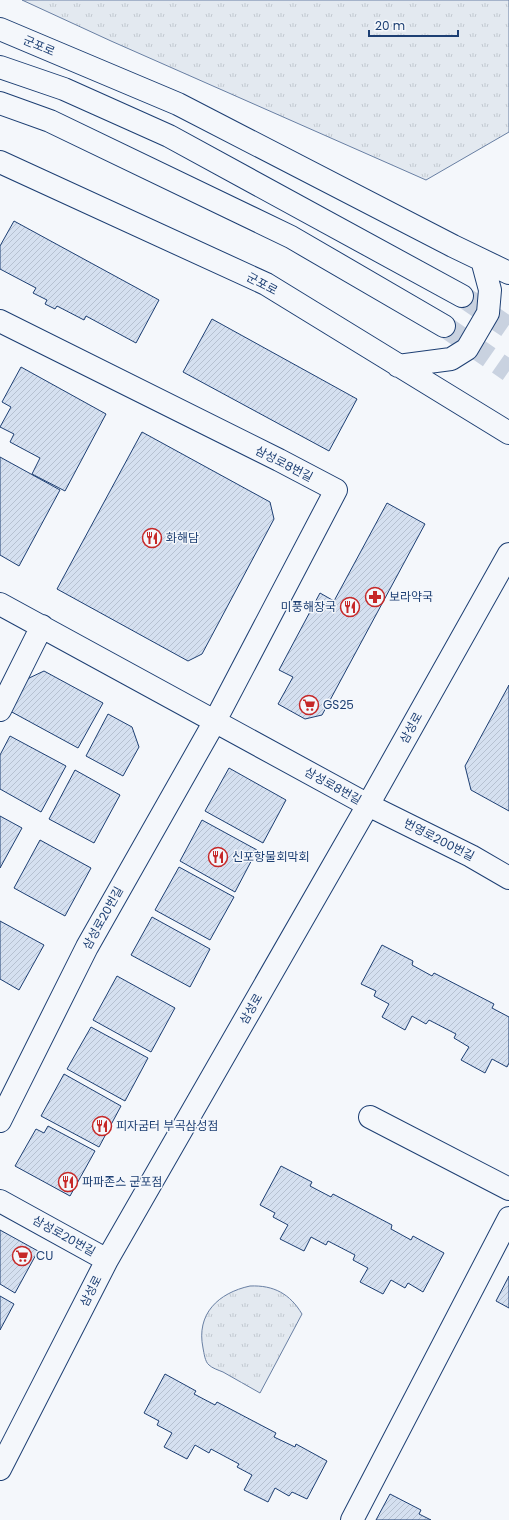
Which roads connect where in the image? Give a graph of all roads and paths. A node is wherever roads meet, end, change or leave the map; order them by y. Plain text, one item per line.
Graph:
1 (0, 29) edge
2 (0, 67) edge
3 (0, 103) edge
4 (0, 162) edge
5 (482, 260) junction
6 (509, 273) edge
7 (462, 296) tunnel mouth
8 (0, 321) edge
9 (444, 326) tunnel mouth
10 (398, 366) junction
11 (509, 433) edge
12 (509, 554) edge
13 (0, 604) edge
14 (42, 626) junction
15 (0, 710) edge
16 (215, 721) junction
17 (368, 805) junction
18 (509, 878) edge
19 (370, 1117) dead end
20 (0, 1121) edge
21 (509, 1189) edge
22 (0, 1201) edge
23 (509, 1218) edge
24 (107, 1260) junction
25 (0, 1469) edge
26 (352, 1520) edge

1 - 5 street, 군포로
2 - 7 street
3 - 9 street
4 - 10 street, 군포로
5 - 6 street, 군포로
5 - 10 street
8 - 16 street, 삼성로8번길
10 - 11 street, 군포로
12 - 17 street, 삼성로
13 - 14 street, 삼성로8번길
14 - 15 street
14 - 16 street, 삼성로8번길
16 - 17 street, 삼성로8번길
16 - 20 street, 삼성로20번길
17 - 18 street, 번영로200번길
17 - 24 street, 삼성로
19 - 21 street
22 - 24 street, 삼성로20번길
23 - 26 street
24 - 25 street, 삼성로

